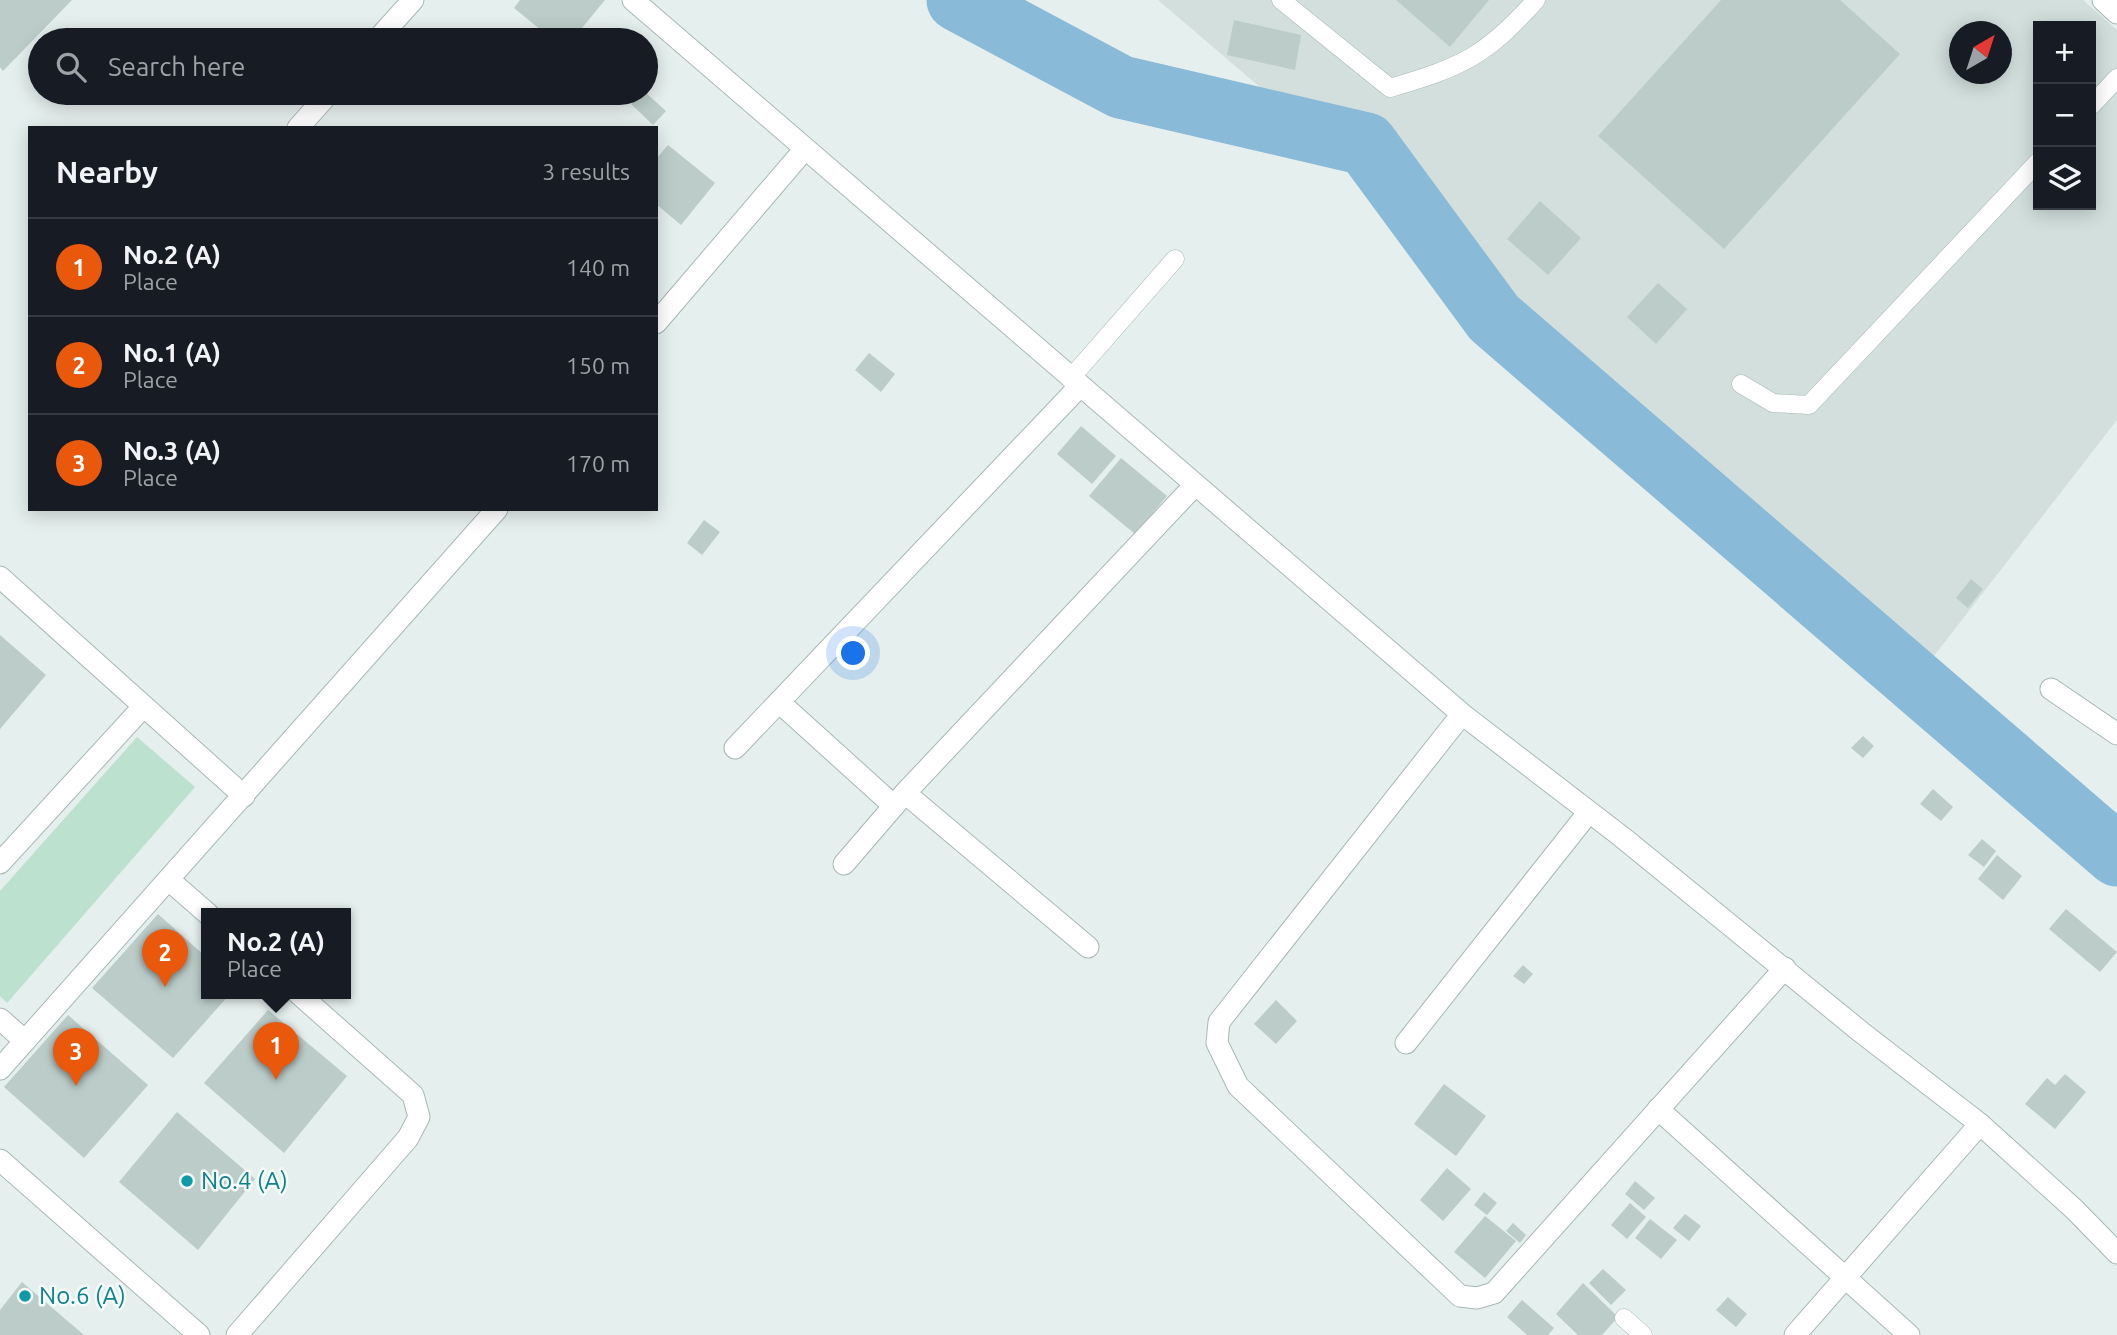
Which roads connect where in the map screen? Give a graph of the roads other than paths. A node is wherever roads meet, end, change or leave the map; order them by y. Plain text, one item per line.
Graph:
1 (413, 0) edge
2 (633, 0) edge
3 (1281, 0) edge
4 (1536, 0) edge
5 (2103, 0) edge
6 (2117, 13) edge
7 (388, 28) edge
8 (2117, 78) edge
9 (2096, 101) edge
10 (318, 105) edge
11 (300, 126) edge
12 (804, 150) junction
13 (2033, 167) edge
14 (1175, 259) dead end
15 (658, 321) edge
16 (1074, 383) junction
17 (1741, 384) dead end
18 (1195, 485) junction
19 (495, 511) edge
20 (0, 577) edge
21 (2051, 689) dead end
22 (779, 702) junction
23 (143, 707) junction
24 (1462, 714) junction
25 (2117, 734) edge
26 (735, 748) dead end
27 (244, 796) junction
28 (900, 799) junction
29 (1588, 813) junction
30 (0, 863) edge
31 (844, 864) dead end
32 (169, 880) junction
33 (201, 908) edge
34 (1088, 947) dead end
35 (1785, 968) junction
36 (305, 999) edge
37 (0, 1019) edge
38 (25, 1041) junction
39 (1406, 1043) dead end
40 (0, 1069) edge
41 (1658, 1110) junction
42 (1980, 1124) junction
43 (0, 1160) edge
44 (2117, 1253) edge
45 (1845, 1279) junction
46 (1624, 1318) dead end
47 (199, 1335) edge
48 (237, 1335) edge
49 (1643, 1335) edge
50 (1796, 1335) edge
51 (1909, 1335) edge

1 - 7 street
2 - 12 street
3 - 4 lane
5 - 6 street
8 - 9 lane
10 - 11 street
12 - 15 street
12 - 16 street
13 - 17 lane
14 - 16 lane
16 - 18 street
16 - 22 street
18 - 24 street
18 - 28 street
19 - 27 street
20 - 23 street
21 - 25 street
22 - 26 street
22 - 28 street
23 - 27 street
23 - 30 street
24 - 29 street
24 - 41 street
27 - 32 street
28 - 31 street
28 - 34 street
29 - 35 street
29 - 39 street
32 - 33 street
32 - 38 street
35 - 41 street
35 - 42 street
36 - 48 street
37 - 38 street
38 - 40 street
41 - 45 street
42 - 44 street
42 - 45 street
43 - 47 street
45 - 50 street
45 - 51 street
46 - 49 lane

